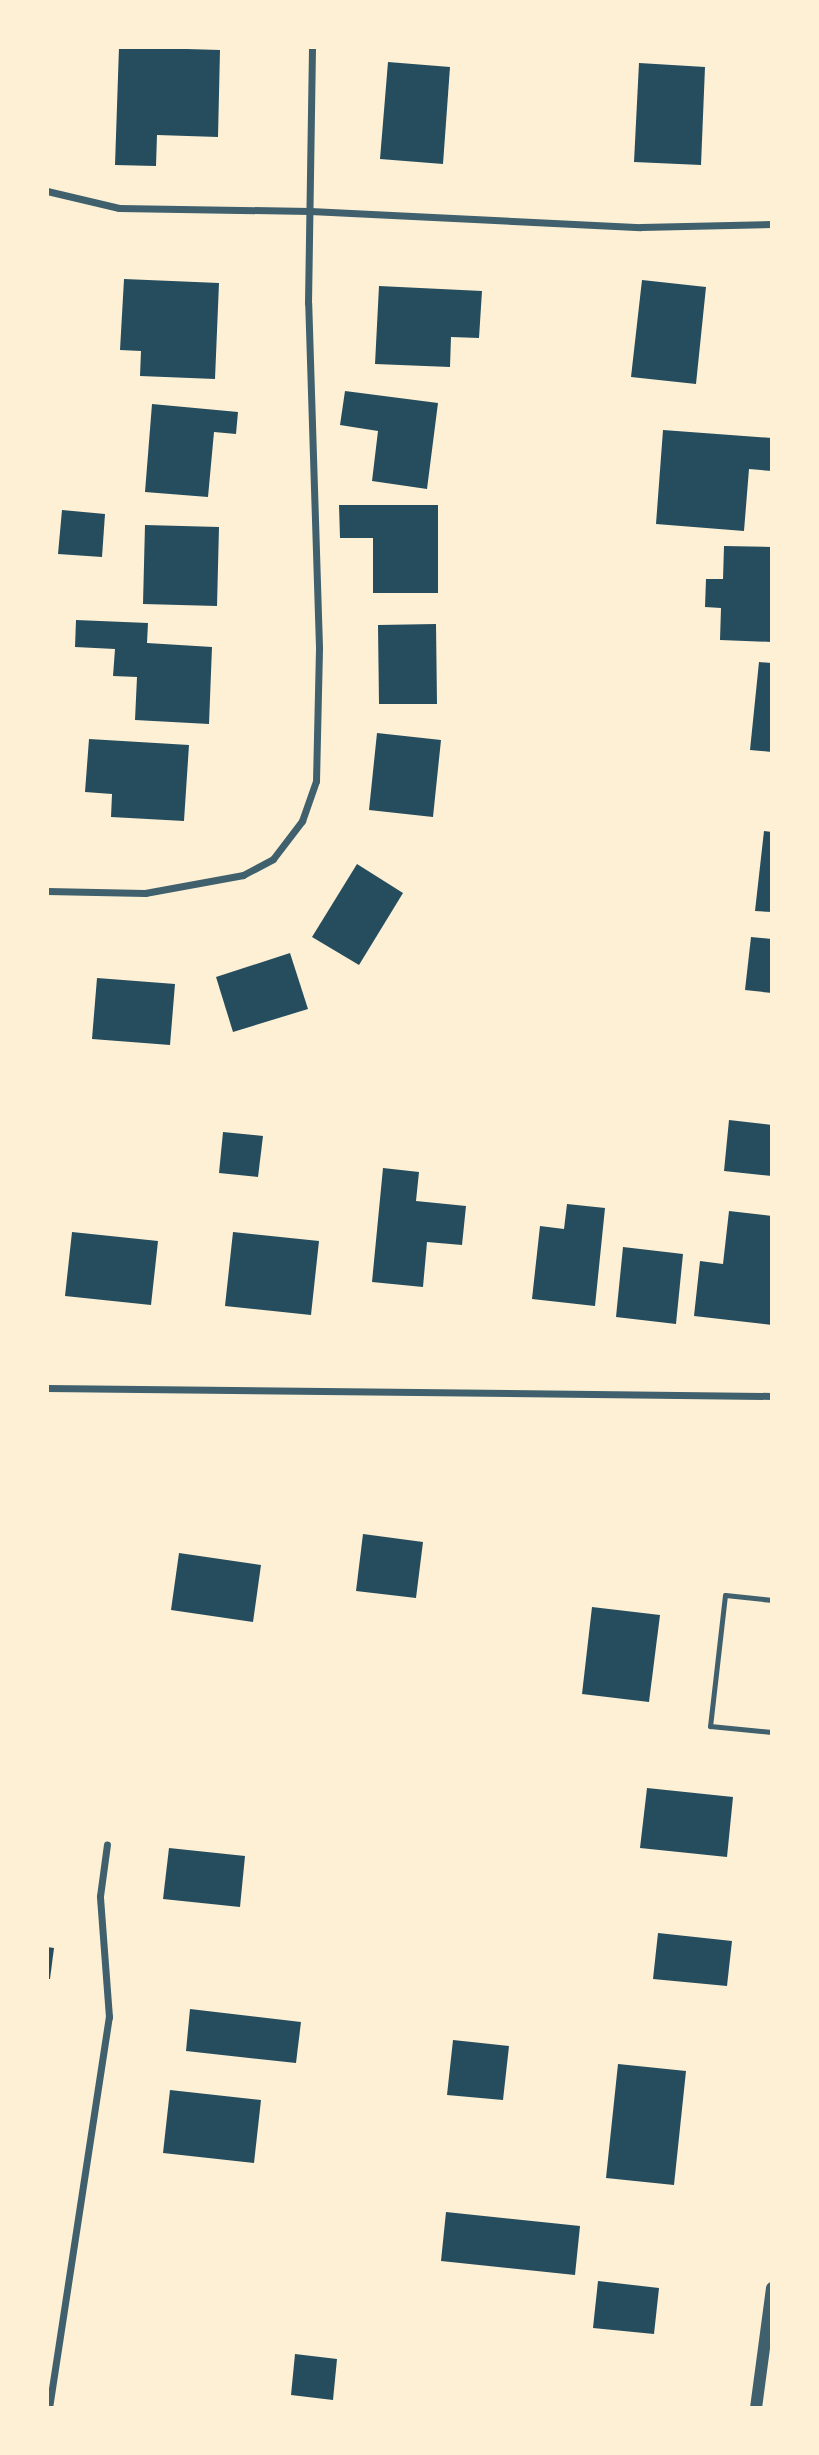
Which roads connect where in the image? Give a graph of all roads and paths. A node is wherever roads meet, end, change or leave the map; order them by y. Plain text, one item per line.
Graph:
1 (312, 47) edge
2 (47, 191) edge
3 (310, 211) junction
4 (772, 223) edge
5 (47, 891) edge
6 (47, 1388) edge
7 (772, 1396) edge
8 (772, 1600) edge
9 (772, 1732) edge
10 (107, 1844) dead end
11 (772, 2288) edge
12 (49, 2408) edge
13 (755, 2408) edge

1 - 3 street
2 - 3 street
3 - 4 street
3 - 5 street
6 - 7 street
8 - 9 lane
10 - 12 street
11 - 13 street

